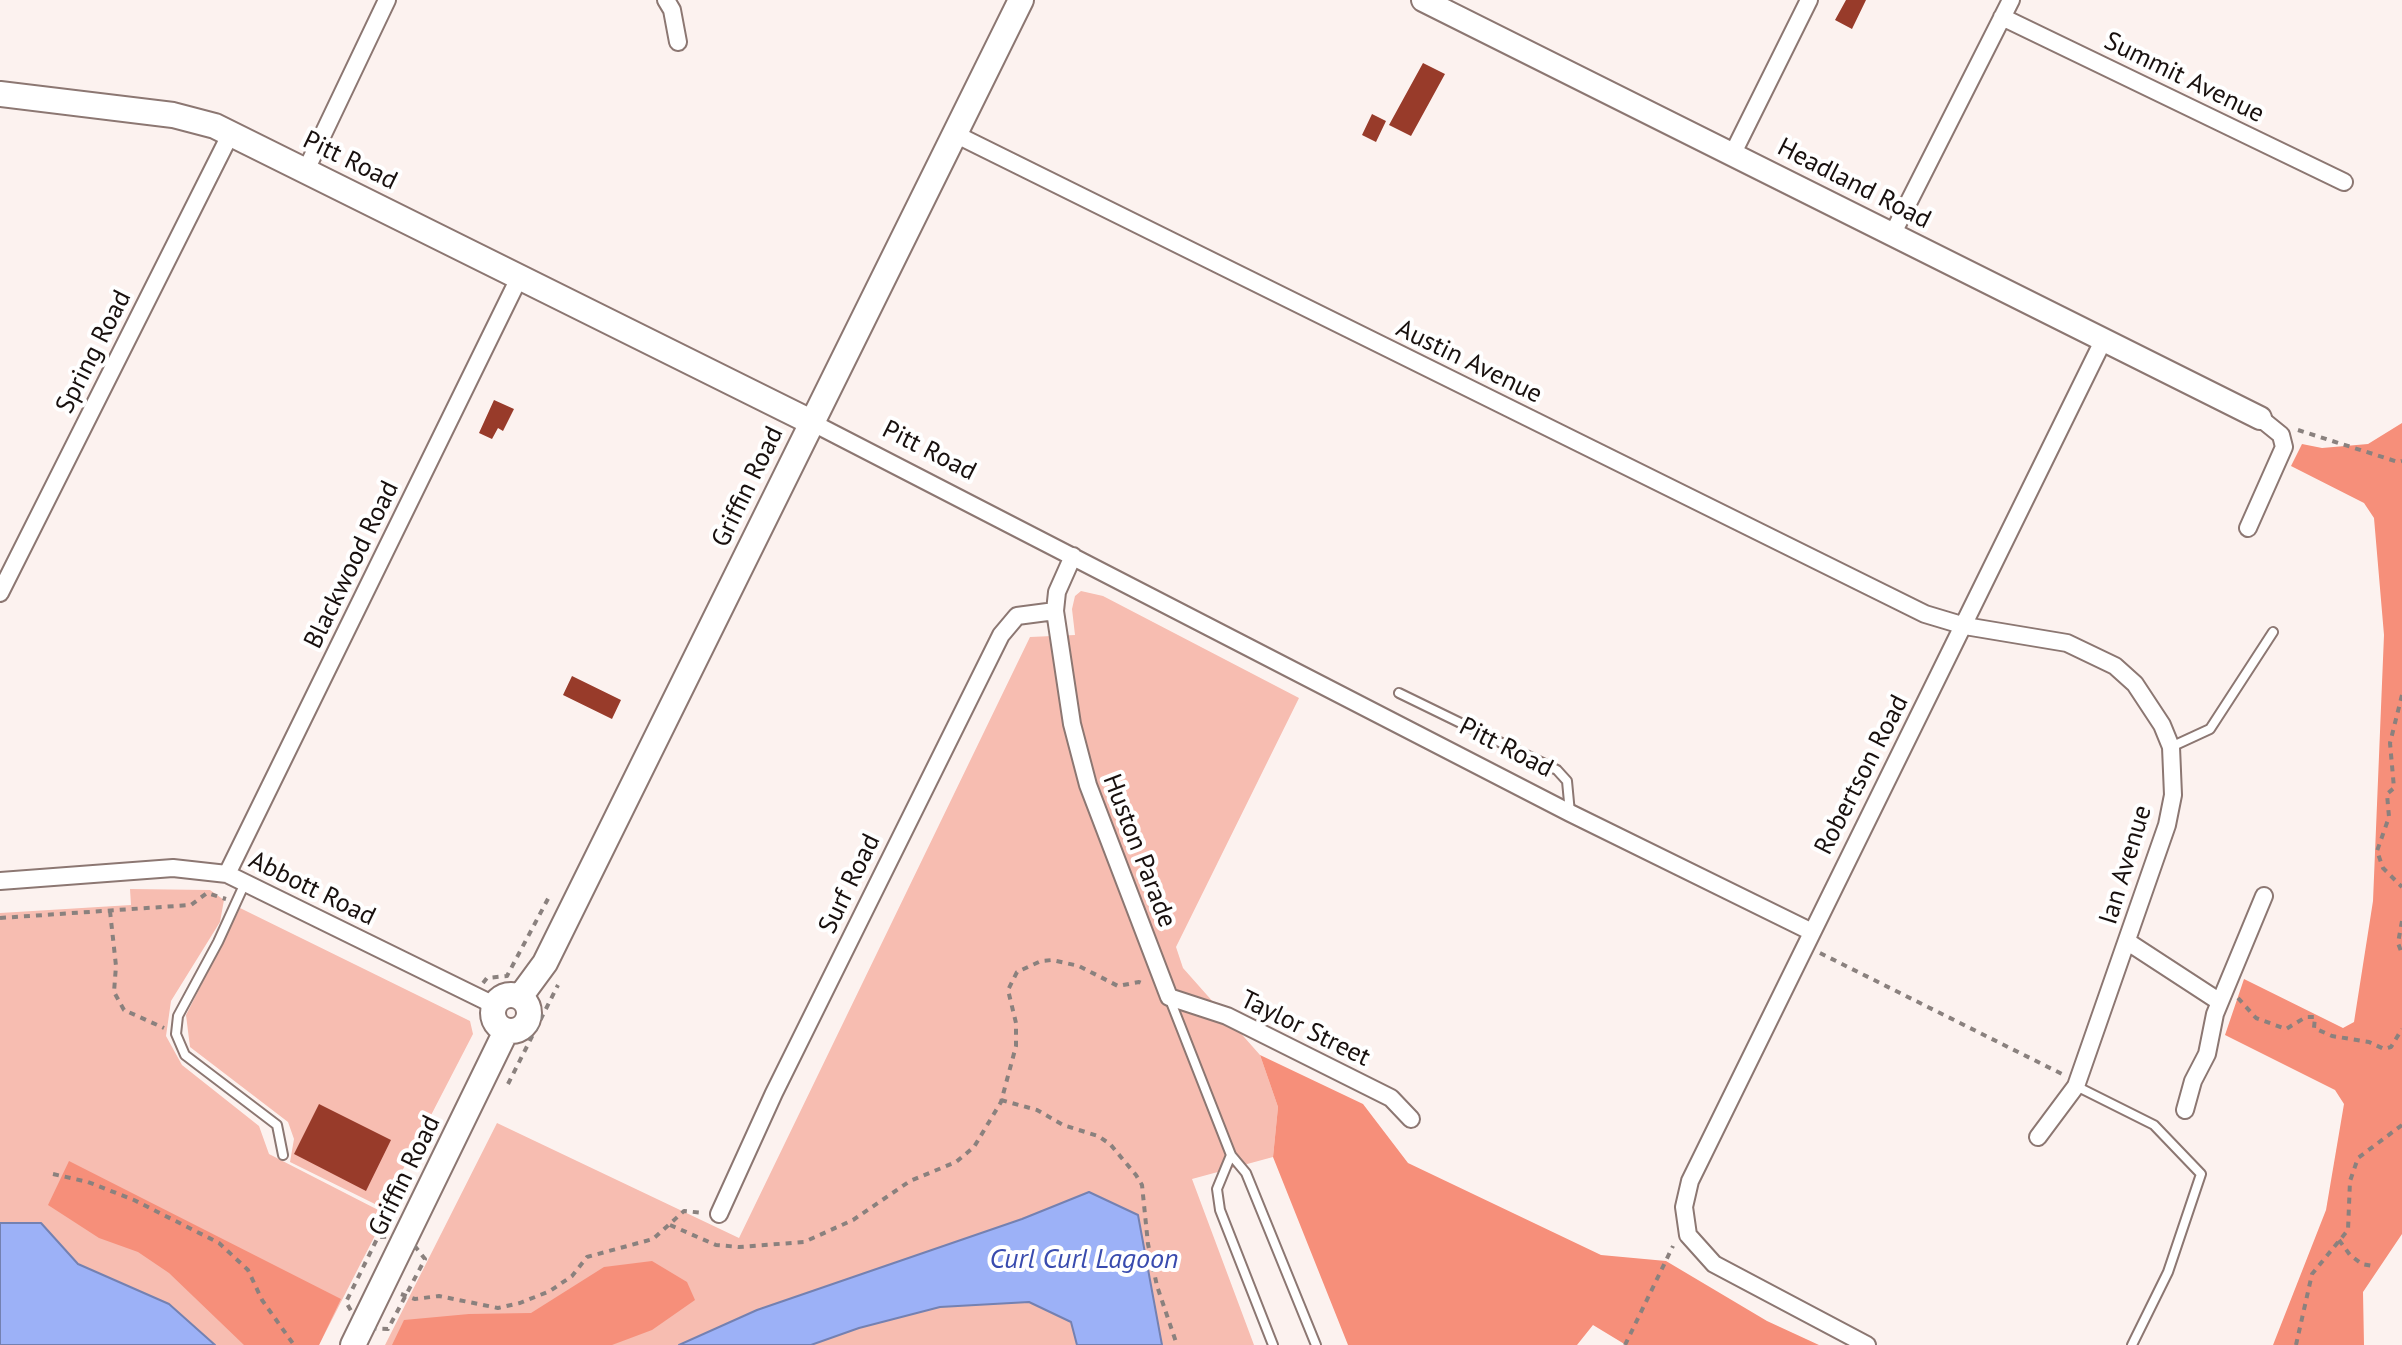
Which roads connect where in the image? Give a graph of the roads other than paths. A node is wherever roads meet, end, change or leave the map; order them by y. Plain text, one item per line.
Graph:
1 (387, 0) edge
2 (666, 0) edge
3 (1021, 0) edge
4 (1423, 0) edge
5 (1809, 0) edge
6 (2011, 0) edge
7 (2002, 17) junction
8 (678, 42) dead end
9 (0, 94) edge
10 (231, 133) junction
11 (955, 134) junction
12 (1733, 153) junction
13 (306, 170) junction
14 (2344, 182) dead end
15 (1892, 235) junction
16 (520, 276) junction
17 (2103, 341) junction
18 (2260, 418) joint
19 (811, 422) junction
20 (2248, 528) dead end
21 (1073, 556) junction
22 (0, 593) edge
23 (1055, 611) junction
24 (1965, 626) junction
25 (2273, 632) dead end
26 (1399, 693) dead end
27 (2171, 747) junction
28 (1570, 813) junction
29 (227, 874) junction
30 (0, 881) edge
31 (245, 882) junction
32 (2264, 896) dead end
33 (1806, 938) junction
34 (2128, 942) junction
35 (520, 997) junction
36 (1169, 997) junction
37 (2220, 1002) junction
38 (494, 1005) junction
39 (506, 1031) junction
40 (2076, 1086) junction
41 (2185, 1110) dead end
42 (1411, 1119) dead end
43 (2038, 1137) dead end
44 (283, 1155) dead end
45 (1231, 1155) junction
46 (719, 1214) road end
47 (353, 1345) edge
48 (1273, 1345) edge
49 (1316, 1345) edge
50 (1867, 1345) edge
51 (2132, 1345) edge

1 - 13 street
2 - 8 street
3 - 11 main road, Griffin Road
4 - 12 street, Headland Road
5 - 12 street
6 - 7 street
7 - 14 street, Summit Avenue
7 - 15 street
9 - 10 main road, Pitt Road
10 - 13 main road, Pitt Road
10 - 22 street, Spring Road
11 - 19 main road, Griffin Road
11 - 24 street, Austin Avenue
12 - 15 street, Headland Road
13 - 16 main road, Pitt Road
15 - 17 street, Headland Road
16 - 19 main road, Pitt Road
16 - 29 street, Blackwood Road
17 - 18 street, Headland Road
17 - 24 street, Robertson Road
18 - 20 street
19 - 21 street, Pitt Road
19 - 35 main road, Griffin Road
21 - 23 street, Huston Parade
21 - 28 street, Pitt Road
23 - 36 street, Huston Parade
23 - 46 street, Surf Road
24 - 27 street, Ian Avenue
24 - 33 street, Robertson Road
25 - 27 lane
26 - 28 lane
27 - 34 street, Ian Avenue
28 - 33 street, Pitt Road
29 - 30 street, Abbott Road
29 - 31 street, Abbott Road
31 - 38 street, Abbott Road
31 - 44 lane
32 - 37 street
33 - 50 street, Robertson Road
34 - 37 street
34 - 40 street, Ian Avenue
35 - 38 main road
35 - 39 main road
36 - 42 street, Taylor Street
36 - 45 lane, Huston Parade
37 - 41 street
38 - 39 main road
39 - 47 main road, Griffin Road
40 - 43 street, Ian Avenue
40 - 51 lane
45 - 48 lane
45 - 49 lane, Huston Parade

